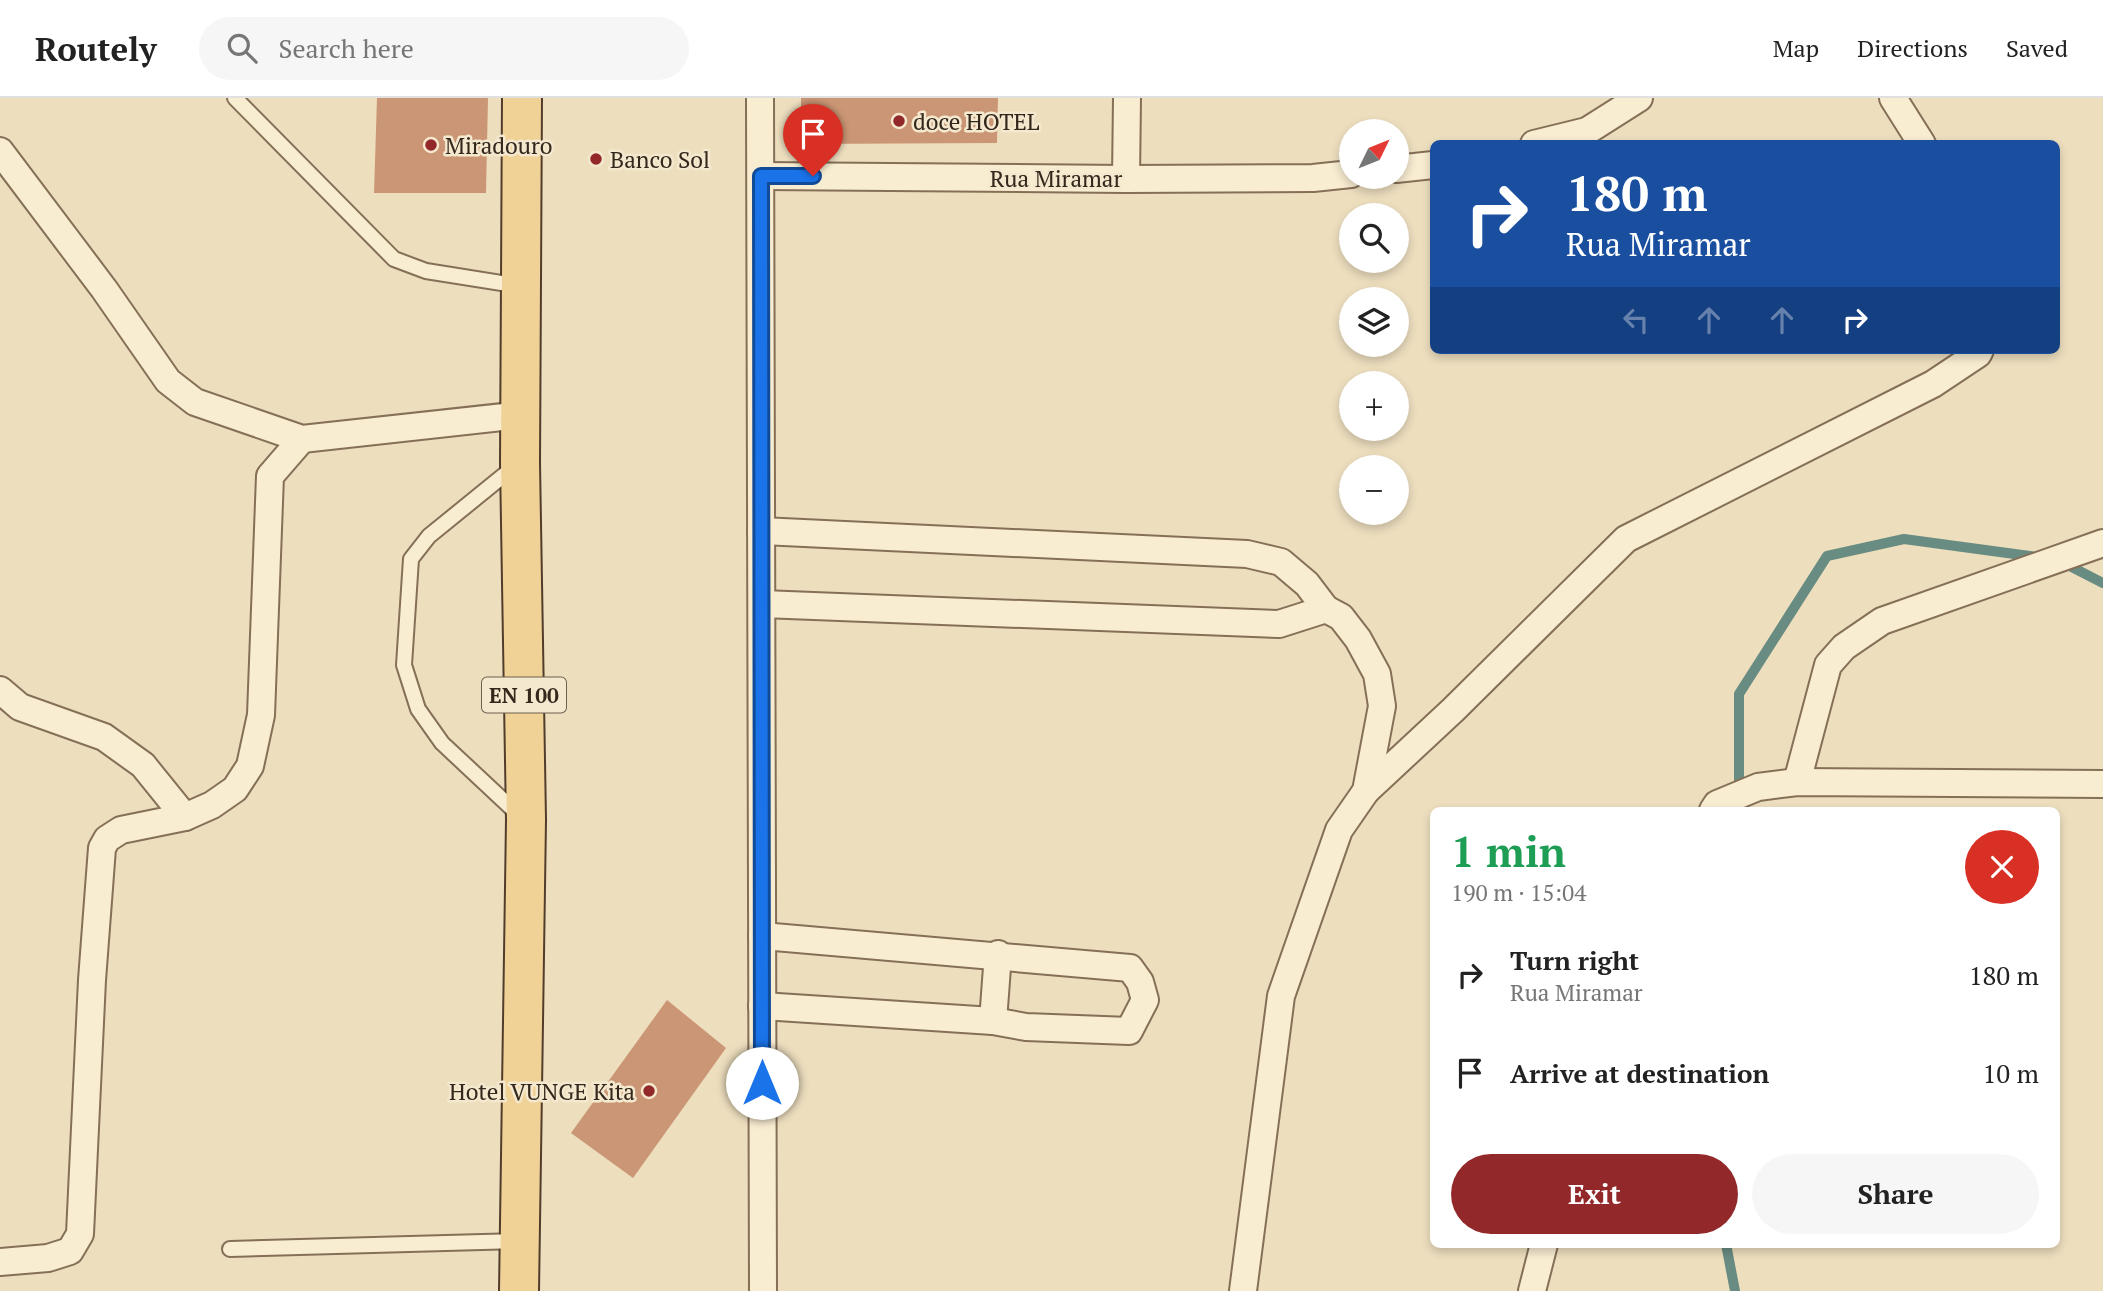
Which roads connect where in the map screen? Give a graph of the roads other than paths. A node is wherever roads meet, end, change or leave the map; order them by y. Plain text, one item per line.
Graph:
1 (235, 98) edge
2 (523, 98) edge
3 (760, 98) edge
4 (1128, 98) edge
5 (1639, 98) edge
6 (1893, 98) edge
7 (1550, 140) edge
8 (1919, 140) edge
9 (0, 151) edge
10 (1430, 165) edge
11 (1409, 168) edge
12 (1339, 175) edge
13 (761, 176) junction
14 (1126, 179) junction
15 (521, 286) junction
16 (1978, 354) edge
17 (521, 415) junction
18 (302, 439) junction
19 (520, 463) junction
20 (761, 531) junction
21 (2103, 543) edge
22 (762, 604) junction
23 (1326, 609) junction
24 (0, 690) edge
25 (1797, 782) junction
26 (2103, 784) edge
27 (1366, 791) junction
28 (1715, 807) edge
29 (185, 817) junction
30 (526, 820) junction
31 (762, 936) junction
32 (998, 954) junction
33 (762, 1006) junction
34 (993, 1021) junction
35 (519, 1241) junction
36 (1543, 1248) edge
37 (230, 1249) dead end
38 (0, 1262) edge
39 (519, 1291) edge
40 (763, 1291) edge
41 (1243, 1291) edge
42 (1532, 1291) edge

1 - 15 lane
2 - 15 main road, EN 100
3 - 13 street
4 - 14 street
5 - 7 street
6 - 8 street
9 - 18 street
10 - 11 street
12 - 14 street, Rua Miramar
13 - 14 street, Rua Miramar
13 - 20 street
15 - 17 main road, EN 100
16 - 27 street
17 - 18 street
17 - 19 main road, EN 100
18 - 29 street
19 - 30 main road, EN 100
19 - 30 lane
20 - 22 street
20 - 23 street
21 - 25 street
22 - 23 street
22 - 31 street
23 - 27 street
24 - 29 street
25 - 26 street
25 - 28 street
27 - 41 street
29 - 38 street
30 - 35 main road, EN 100
31 - 32 street
31 - 33 street
32 - 34 street
32 - 34 street
33 - 34 street
33 - 40 street
35 - 37 lane
35 - 39 main road, EN 100
36 - 42 street

